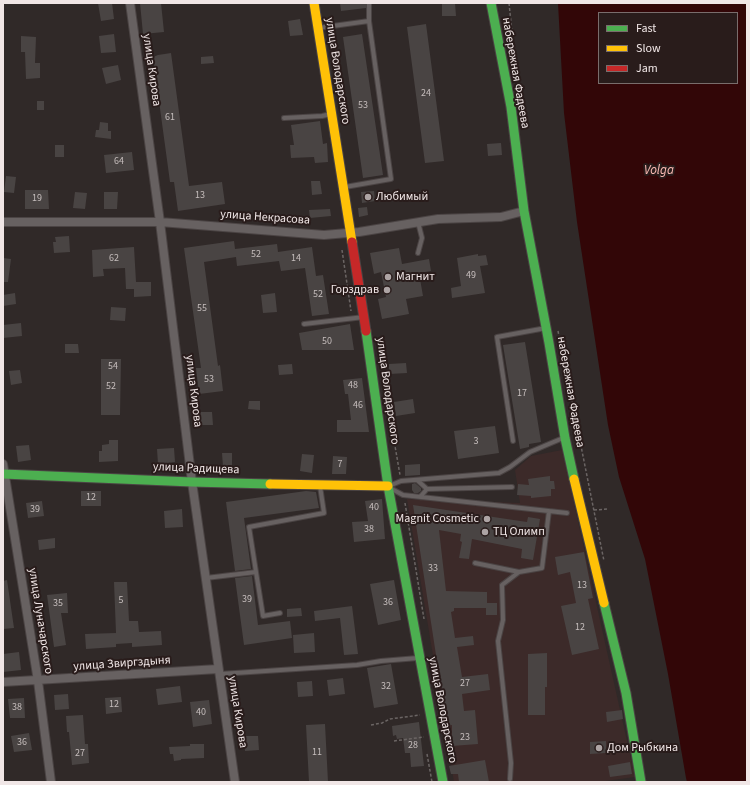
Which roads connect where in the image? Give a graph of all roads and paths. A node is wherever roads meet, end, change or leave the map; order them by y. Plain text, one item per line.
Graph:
1 (130, 3) edge
2 (314, 3) edge
3 (369, 3) edge
4 (491, 3) edge
5 (509, 3) edge
6 (369, 21) junction
7 (318, 28) junction
8 (517, 81) dead end
9 (331, 114) junction
10 (284, 118) dead end
11 (343, 188) junction
12 (524, 211) junction
13 (3, 222) edge
14 (160, 222) junction
15 (418, 222) junction
16 (350, 233) junction
17 (418, 253) dead end
18 (347, 290) dead end
19 (330, 292) dead end
20 (364, 317) junction
21 (304, 324) dead end
22 (557, 325) dead end
23 (546, 328) junction
24 (384, 383) dead end
25 (565, 438) junction
26 (513, 441) dead end
27 (3, 464) edge
28 (4, 474) edge
29 (417, 480) junction
30 (401, 481) junction
31 (192, 482) junction
32 (320, 485) junction
33 (388, 486) junction
34 (512, 487) dead end
35 (427, 488) junction
36 (404, 495) junction
37 (420, 497) junction
38 (608, 509) dead end
39 (594, 510) junction
40 (549, 511) junction
41 (567, 514) dead end
42 (475, 563) dead end
43 (605, 564) dead end
44 (256, 572) junction
45 (519, 572) junction
46 (206, 578) junction
47 (280, 613) dead end
48 (424, 621) dead end
49 (420, 657) junction
50 (218, 671) junction
51 (38, 681) junction
52 (3, 682) edge
53 (420, 715) dead end
54 (371, 725) dead end
55 (424, 737) dead end
56 (394, 741) dead end
57 (510, 779) dead end
58 (51, 782) edge
59 (235, 782) edge
60 (443, 782) edge
61 (641, 782) edge

1 - 14 street, улица Кирова
2 - 7 street, улица Володарского
3 - 6 lane
4 - 12 street, набережная Фадеева
5 - 8 path
6 - 7 lane
6 - 11 lane
7 - 9 street, улица Володарского
9 - 10 lane
9 - 11 street, улица Володарского
11 - 16 street, улица Володарского
12 - 15 street, улица Некрасова
12 - 23 street, набережная Фадеева
13 - 14 street, улица Некрасова
14 - 16 street, улица Некрасова
14 - 31 street, улица Кирова
15 - 16 street, улица Некрасова
15 - 17 lane
16 - 20 street, улица Володарского
18 - 19 path
20 - 21 lane
20 - 33 street, улица Володарского
22 - 39 path
23 - 25 street, набережная Фадеева
23 - 26 lane
24 - 30 path
25 - 29 lane
25 - 61 street, набережная Фадеева
27 - 28 street, улица Луначарского
28 - 31 street, улица Радищева
28 - 51 street, улица Луначарского
29 - 30 lane
29 - 35 lane
30 - 33 lane
31 - 32 street, улица Радищева
31 - 46 street, улица Кирова
32 - 33 street, улица Радищева
32 - 44 lane
33 - 36 lane
33 - 49 street, улица Володарского
34 - 35 lane
35 - 37 lane
36 - 37 lane
36 - 48 path
37 - 40 lane
38 - 39 path
39 - 43 path
40 - 41 lane
40 - 45 lane
42 - 45 lane
44 - 46 lane
44 - 47 lane
45 - 57 lane
46 - 50 street, улица Кирова
49 - 50 lane
49 - 60 street, улица Володарского
50 - 51 street, улица Звиргздыня
50 - 59 street, улица Кирова
51 - 52 street, улица Звиргздыня
51 - 58 street, улица Луначарского
53 - 54 path
55 - 56 path

